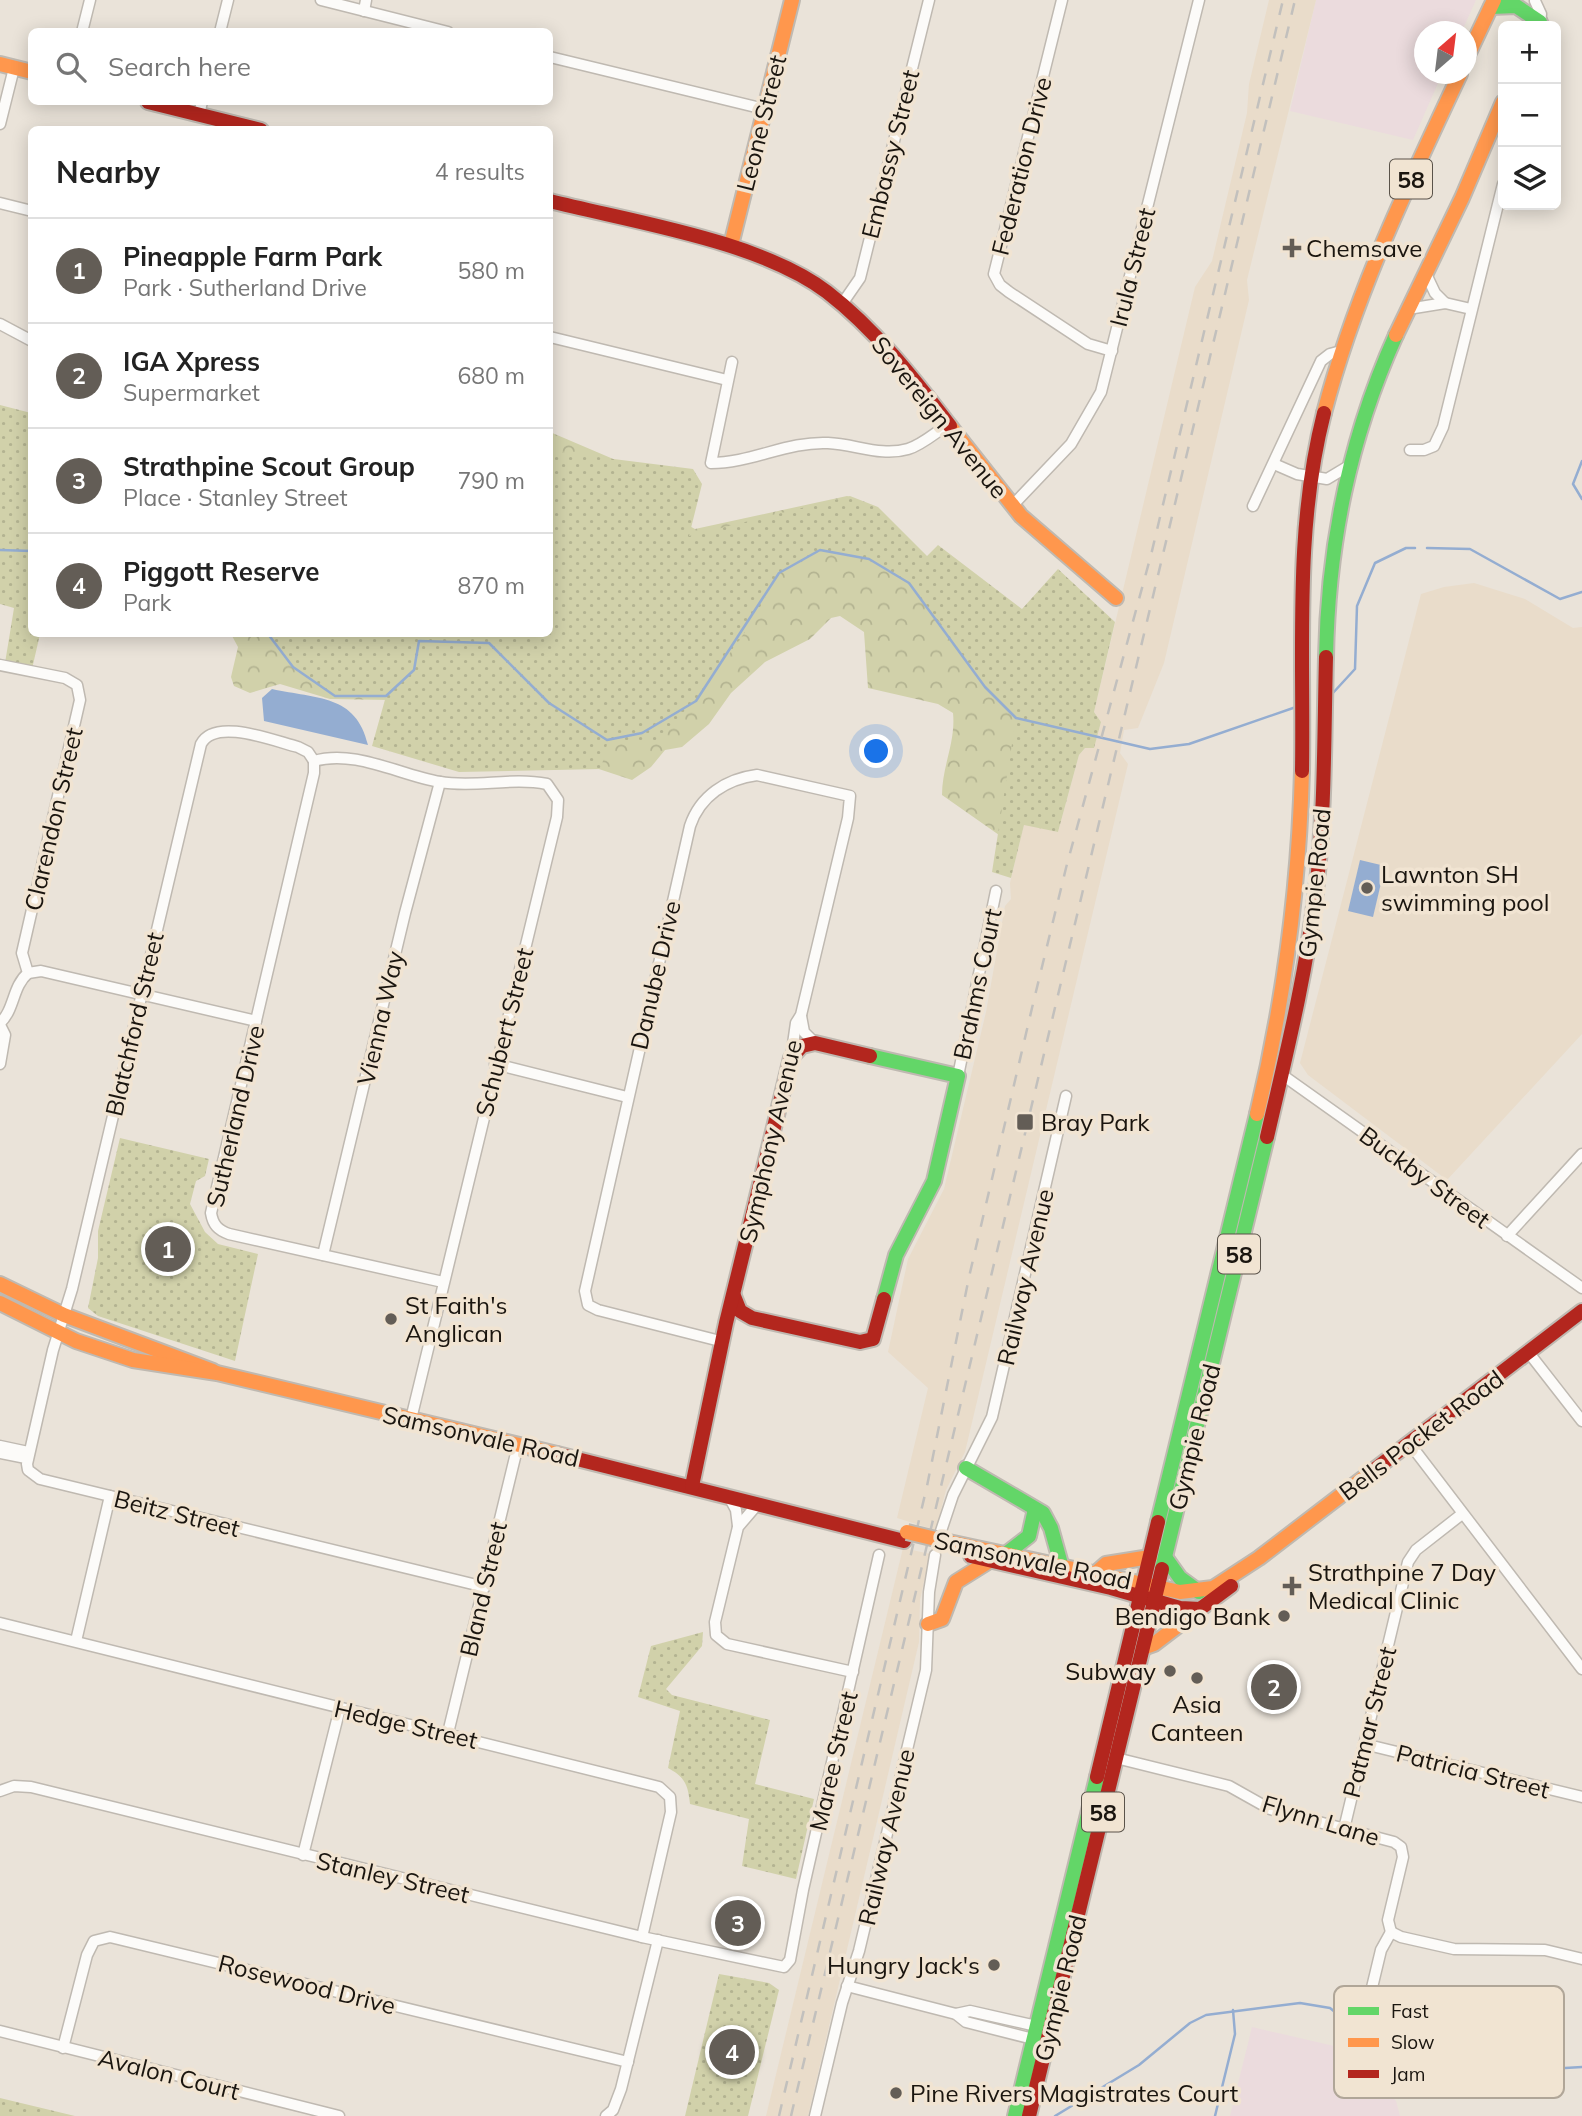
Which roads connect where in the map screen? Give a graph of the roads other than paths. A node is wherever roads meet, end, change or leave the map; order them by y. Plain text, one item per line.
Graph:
1 (90, 0) edge
2 (228, 0) edge
3 (321, 0) edge
4 (792, 0) edge
5 (929, 0) edge
6 (1062, 0) edge
7 (1199, 0) edge
8 (1492, 3) edge
9 (365, 5) edge
10 (1535, 15) edge
11 (83, 28) edge
12 (221, 28) edge
13 (436, 28) edge
14 (1477, 35) edge
15 (553, 58) edge
16 (7, 66) edge
17 (28, 71) edge
18 (1455, 84) edge
19 (174, 105) edge
20 (200, 108) edge
21 (764, 109) junction
22 (1498, 114) edge
23 (0, 124) edge
24 (250, 126) edge
25 (553, 202) edge
26 (0, 203) edge
27 (1498, 204) edge
28 (28, 210) edge
29 (731, 245) junction
30 (1426, 274) junction
31 (1445, 303) junction
32 (842, 304) junction
33 (1408, 309) junction
34 (1471, 309) junction
35 (0, 324) edge
36 (553, 338) edge
37 (28, 339) edge
38 (1112, 351) junction
39 (1341, 351) junction
40 (732, 362) dead end
41 (727, 380) junction
42 (949, 424) junction
43 (1410, 450) dead end
44 (1274, 464) junction
45 (1348, 467) junction
46 (1311, 477) junction
47 (1012, 506) junction
48 (1253, 506) dead end
49 (1116, 598) dead end
50 (0, 665) edge
51 (1324, 752) junction
52 (1301, 758) junction
53 (314, 761) junction
54 (440, 782) junction
55 (850, 796) joint
56 (996, 891) dead end
57 (28, 973) junction
58 (141, 995) junction
59 (801, 1015) junction
60 (256, 1021) junction
61 (0, 1024) edge
62 (815, 1043) junction
63 (791, 1058) junction
64 (0, 1064) edge
65 (495, 1064) junction
66 (1267, 1069) junction
67 (1283, 1075) junction
68 (958, 1076) junction
69 (1066, 1096) dead end
70 (626, 1097) junction
71 (1582, 1154) edge
72 (1507, 1236) junction
73 (323, 1255) junction
74 (443, 1282) junction
75 (0, 1284) edge
76 (1582, 1288) edge
77 (734, 1296) junction
78 (0, 1303) edge
79 (1582, 1311) edge
80 (64, 1315) junction
81 (752, 1318) junction
82 (58, 1333) junction
83 (725, 1337) junction
84 (1529, 1353) junction
85 (217, 1373) junction
86 (411, 1419) junction
87 (1582, 1421) edge
88 (1410, 1444) junction
89 (518, 1445) junction
90 (0, 1446) edge
91 (0, 1453) edge
92 (27, 1455) junction
93 (966, 1468) junction
94 (692, 1486) junction
95 (727, 1494) junction
96 (110, 1496) junction
97 (750, 1502) junction
98 (1035, 1509) junction
99 (1462, 1514) junction
100 (738, 1527) junction
101 (940, 1544) junction
102 (1007, 1553) junction
103 (879, 1556) dead end
104 (1150, 1557) junction
105 (1166, 1558) junction
106 (1259, 1558) junction
107 (990, 1560) junction
108 (1061, 1564) junction
109 (1097, 1572) junction
110 (485, 1587) junction
111 (1141, 1590) junction
112 (1199, 1592) junction
113 (1157, 1594) junction
114 (1200, 1609) junction
115 (0, 1623) edge
116 (928, 1624) junction
117 (76, 1641) junction
118 (1143, 1648) junction
119 (1582, 1669) edge
120 (853, 1672) junction
121 (340, 1708) junction
122 (448, 1733) junction
123 (1364, 1744) junction
124 (1116, 1758) junction
125 (0, 1791) edge
126 (1582, 1797) edge
127 (1344, 1829) junction
128 (303, 1855) junction
129 (1391, 1932) junction
130 (642, 1937) junction
131 (658, 1940) junction
132 (1582, 1959) edge
133 (786, 1966) joint
134 (847, 1986) junction
135 (1372, 1986) edge
136 (0, 2031) edge
137 (1041, 2034) junction
138 (63, 2048) junction
139 (628, 2062) junction
140 (339, 2116) edge
141 (606, 2116) edge
142 (815, 2116) edge
143 (1015, 2116) edge
144 (1029, 2116) edge

1 - 11 street
2 - 12 street
3 - 9 street
4 - 21 main road, Leone Street
5 - 32 street, Embassy Street
6 - 38 street, Federation Drive
7 - 38 street, Irula Street
8 - 10 main road
8 - 14 main road
9 - 13 street
15 - 21 street
16 - 17 main road
16 - 23 street
18 - 39 main road, Gympie Road / 58
19 - 20 main road
20 - 24 main road
21 - 29 main road, Leone Street
22 - 30 main road, Gympie Road / 58
25 - 29 main road, Sovereign Avenue
26 - 28 street
27 - 34 street
29 - 32 main road, Sovereign Avenue
30 - 31 street
30 - 33 main road, Gympie Road / 58
31 - 33 street
31 - 34 street
32 - 42 main road, Sovereign Avenue
33 - 45 main road, Gympie Road / 58
34 - 43 street
35 - 37 street
36 - 41 street
38 - 47 street, Irula Street
39 - 44 street, Gympie Road
39 - 46 main road, Gympie Road / 58
40 - 41 street
41 - 42 street
42 - 47 main road, Sovereign Avenue
44 - 46 street
44 - 48 street, Gympie Road
45 - 46 street
45 - 51 main road, Gympie Road / 58
46 - 52 main road, Gympie Road / 58
47 - 49 main road, Sovereign Avenue
50 - 57 street, Clarendon Street
51 - 52 street
51 - 67 main road, Gympie Road / 58
52 - 66 main road, Gympie Road / 58
53 - 54 street
53 - 58 street, Blatchford Street
53 - 60 street, Sutherland Drive
54 - 65 street, Schubert Street
54 - 73 street, Vienna Way
55 - 59 street, Symphony Avenue
55 - 70 street, Danube Drive
56 - 68 street, Brahms Court
57 - 58 street
57 - 61 street
58 - 60 street
58 - 80 street, Blatchford Street
59 - 62 street
59 - 63 street, Symphony Avenue
60 - 73 street, Sutherland Drive
61 - 64 street
62 - 63 main road
62 - 68 main road
63 - 77 main road, Symphony Avenue
65 - 70 street
65 - 74 street, Schubert Street
66 - 67 street, Buckby Street
66 - 104 main road, Gympie Road / 58
67 - 72 street, Buckby Street
67 - 105 main road, Gympie Road / 58
68 - 81 main road
69 - 93 street, Railway Avenue
70 - 83 street, Danube Drive
71 - 72 street
72 - 76 street, Buckby Street
73 - 74 street, Sutherland Drive
74 - 86 street
75 - 80 main road, Samsonvale Road
77 - 81 main road
77 - 83 main road, Symphony Avenue
78 - 82 main road, Samsonvale Road
79 - 84 main road, Bells Pocket Road
80 - 82 street
80 - 85 main road, Samsonvale Road
81 - 83 main road
82 - 85 main road, Samsonvale Road
82 - 92 street
83 - 94 main road, Symphony Avenue
84 - 87 street
84 - 88 main road, Bells Pocket Road
85 - 86 main road, Samsonvale Road
86 - 89 main road, Samsonvale Road
88 - 99 street
88 - 106 main road, Bells Pocket Road
89 - 94 main road, Samsonvale Road
89 - 110 street, Bland Street
90 - 92 street
91 - 92 street
92 - 96 street, Beitz Street
93 - 98 main road
93 - 101 street, Railway Avenue
94 - 95 main road, Samsonvale Road
95 - 97 main road, Samsonvale Road
95 - 100 street
96 - 110 street, Beitz Street
96 - 117 street
97 - 100 street
97 - 101 main road, Samsonvale Road, bridge
98 - 102 main road
98 - 108 main road
99 - 119 street
99 - 123 street, Patmar Street
100 - 120 street
101 - 102 main road, Samsonvale Road
101 - 107 main road, Samsonvale Road
101 - 116 street, Railway Avenue
102 - 108 main road, Samsonvale Road
103 - 120 street, Maree Street
104 - 109 main road
104 - 111 main road, Gympie Road / 58
105 - 112 main road
105 - 113 main road, Gympie Road / 58
106 - 112 main road, Bells Pocket Road
106 - 114 main road, Bells Pocket Road
107 - 111 main road, Samsonvale Road
107 - 116 main road
108 - 109 main road, Samsonvale Road
109 - 111 main road, Samsonvale Road
110 - 122 street, Bland Street
111 - 113 main road, Samsonvale Road
111 - 137 main road, Gympie Road / 58
112 - 113 main road
113 - 114 main road
113 - 118 main road, Gympie Road / 58
114 - 118 main road, Bells Pocket Road
115 - 117 street, Hedge Street
116 - 134 street, Railway Avenue
117 - 121 street, Hedge Street
118 - 124 main road, Gympie Road / 58
120 - 133 street, Maree Street
121 - 122 street, Hedge Street
121 - 128 street
122 - 130 street, Hedge Street
123 - 126 street, Patricia Street
123 - 127 street, Patmar Street
124 - 127 street, Flynn Lane
124 - 137 main road, Gympie Road / 58
125 - 128 street, Stanley Street
127 - 129 street, Flynn Lane
128 - 130 street, Stanley Street
129 - 132 street
129 - 135 street
130 - 131 street, Stanley Street
131 - 133 street, Stanley Street
131 - 139 street
134 - 137 street
134 - 142 street, Railway Avenue
136 - 138 street, Avalon Court
137 - 143 main road, Gympie Road / 58
137 - 144 main road, Gympie Road / 58
138 - 139 street, Rosewood Drive
138 - 140 street, Avalon Court
139 - 141 street

